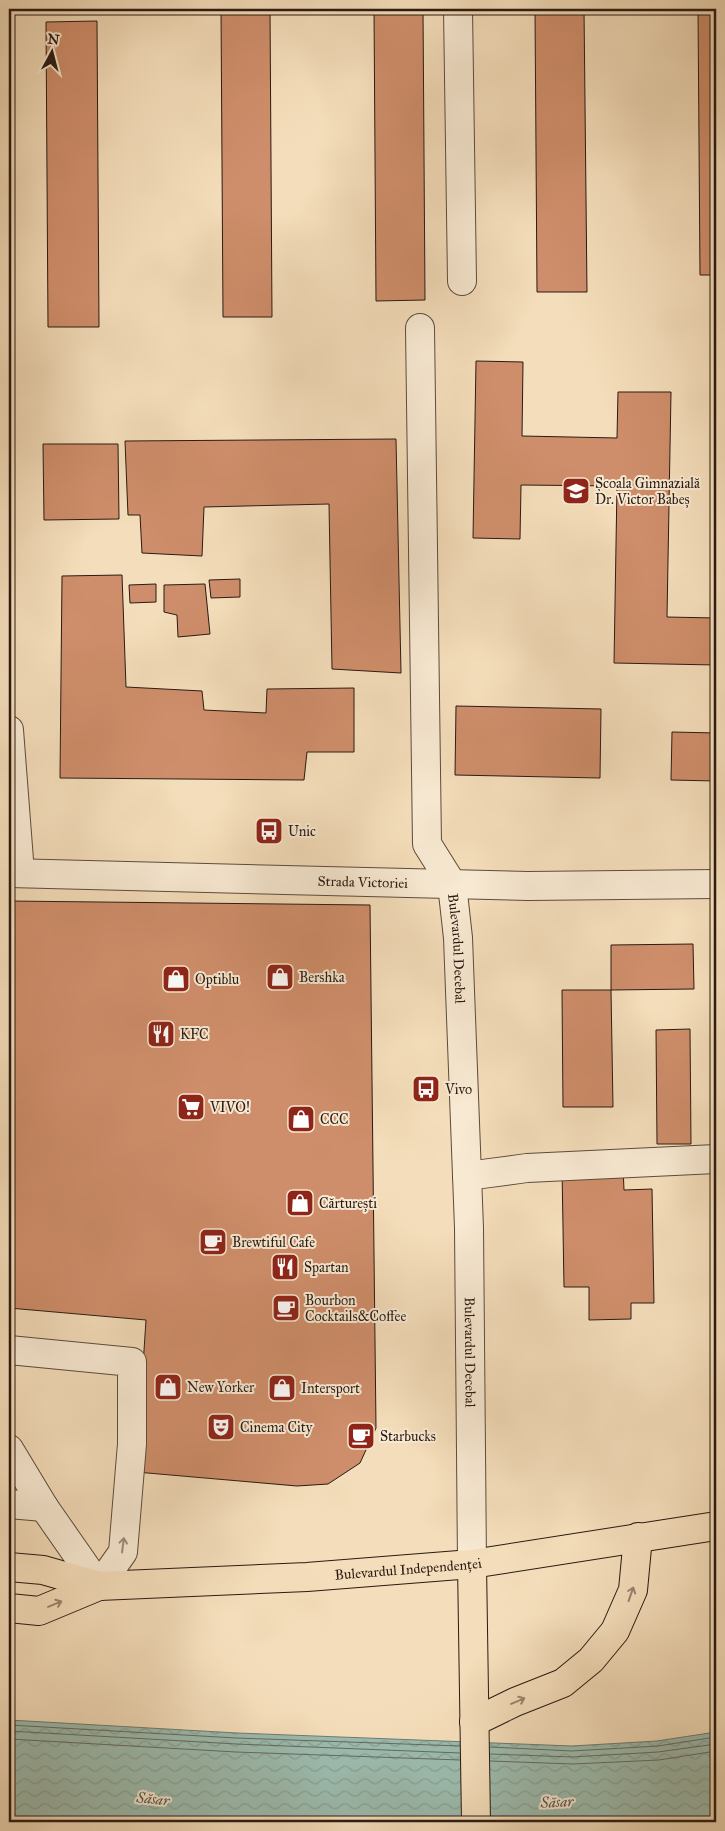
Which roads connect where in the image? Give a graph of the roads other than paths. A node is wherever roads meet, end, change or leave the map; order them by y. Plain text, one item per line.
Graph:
1 (458, 9) edge
2 (462, 281) dead end
3 (420, 328) dead end
4 (9, 730) edge
5 (14, 873) edge
6 (452, 884) junction
7 (716, 884) edge
8 (716, 1159) edge
9 (467, 1176) junction
10 (9, 1350) edge
11 (9, 1449) edge
12 (9, 1504) edge
13 (44, 1507) junction
14 (716, 1526) edge
15 (638, 1537) junction
16 (472, 1564) junction
17 (9, 1567) edge
18 (99, 1586) junction
19 (9, 1608) edge
20 (474, 1722) junction
21 (476, 1822) edge

1 - 2 street
3 - 6 street
4 - 5 street
5 - 6 street, Strada Victoriei
6 - 7 street, Strada Victoriei
6 - 9 street, Bulevardul Decebal
8 - 9 street
9 - 16 street, Bulevardul Decebal
18 -> 10 street
11 - 13 street
12 - 13 street
13 - 18 street
14 - 15 main road, Bulevardul Independenței
15 - 16 main road, Bulevardul Independenței
20 -> 15 main road
16 - 18 main road, Bulevardul Independenței
16 - 20 main road, Bulevardul Decebal
17 - 18 main road, Bulevardul Independenței
19 -> 18 main road, Bulevardul Independenței
20 - 21 main road, Bulevardul Decebal

